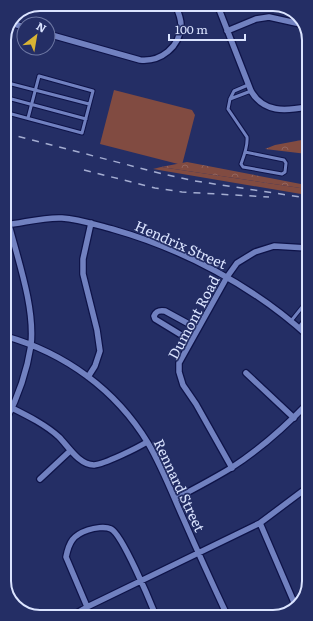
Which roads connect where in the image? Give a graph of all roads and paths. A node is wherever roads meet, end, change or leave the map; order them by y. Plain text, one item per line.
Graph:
1 (177, 11) edge
2 (220, 11) edge
3 (297, 23) edge
4 (227, 31) junction
5 (56, 36) edge
6 (11, 84) edge
7 (248, 84) junction
8 (35, 90) junction
9 (251, 90) junction
10 (11, 99) edge
11 (230, 99) junction
12 (89, 104) junction
13 (32, 105) junction
14 (302, 108) edge
15 (11, 114) edge
16 (28, 118) junction
17 (86, 119) junction
18 (244, 152) junction
19 (91, 223) junction
20 (11, 224) edge
21 (11, 240) edge
22 (302, 248) edge
23 (227, 277) junction
24 (302, 307) edge
25 (291, 321) junction
26 (302, 325) edge
27 (300, 328) joint
28 (198, 329) junction
29 (11, 338) edge
30 (191, 341) junction
31 (31, 344) junction
32 (246, 373) dead end
33 (88, 377) junction
34 (12, 408) joint
35 (302, 409) edge
36 (294, 418) junction
37 (148, 442) junction
38 (70, 451) junction
39 (232, 468) junction
40 (40, 479) dead end
41 (302, 494) edge
42 (175, 499) junction
43 (260, 523) junction
44 (198, 552) junction
45 (141, 581) junction
46 (294, 601) edge
47 (87, 607) junction
48 (82, 610) edge
49 (88, 610) edge
50 (153, 610) edge
51 (225, 610) edge

1 - 5 street
2 - 4 street
3 - 4 street
4 - 7 street
6 - 8 lane
7 - 9 street
7 - 11 lane
8 - 12 lane
8 - 12 lane
8 - 13 lane
9 - 11 lane
9 - 14 street
10 - 13 lane
11 - 18 lane
12 - 17 lane
13 - 16 lane
13 - 17 lane
15 - 16 lane
16 - 17 lane
18 - 18 lane
19 - 20 street, Hendrix Street
19 - 23 street, Hendrix Street
19 - 33 street
21 - 31 street
22 - 23 street, Dumont Road
23 - 25 street, Hendrix Street
23 - 28 street, Dumont Road
24 - 25 lane
25 - 27 street, Hendrix Street
26 - 27 street
28 - 30 street, Dumont Road
28 - 30 street
29 - 31 street, Rennard Street
30 - 39 street, Dumont Road
31 - 33 street, Rennard Street
31 - 34 street
32 - 36 street
33 - 37 street, Rennard Street
34 - 38 street
35 - 36 street
36 - 39 street
37 - 38 street
37 - 42 street, Rennard Street
38 - 40 street
39 - 42 street
41 - 43 street
42 - 44 street, Rennard Street
43 - 44 street
43 - 46 street
44 - 45 street
44 - 51 street, Rennard Street
45 - 47 street
45 - 47 street
45 - 50 street
47 - 48 street
47 - 49 street

